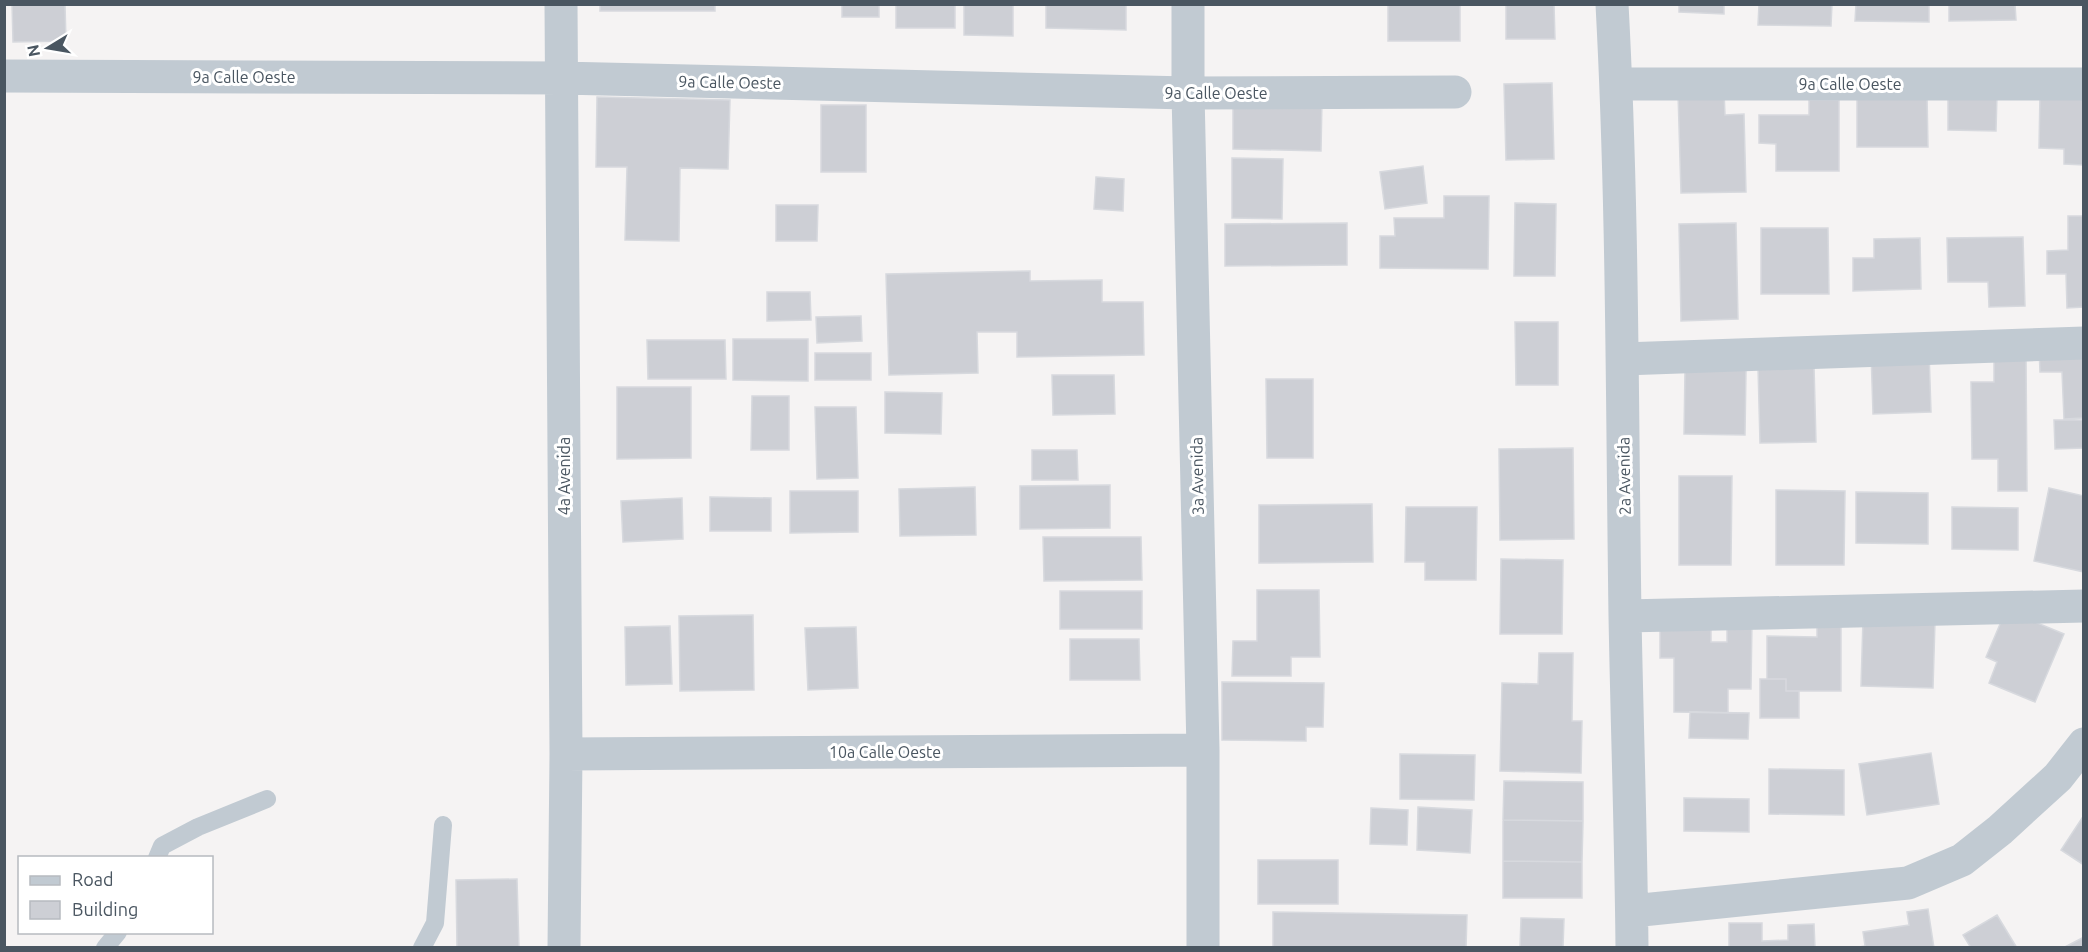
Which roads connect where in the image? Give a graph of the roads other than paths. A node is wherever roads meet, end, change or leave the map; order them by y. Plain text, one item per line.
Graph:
1 (561, 4) edge
2 (1188, 4) edge
3 (1612, 4) edge
4 (4, 76) edge
5 (561, 78) junction
6 (1616, 84) junction
7 (2084, 84) edge
8 (1455, 92) dead end
9 (1188, 93) junction
10 (2084, 343) edge
11 (1623, 359) junction
12 (2084, 606) edge
13 (1625, 616) junction
14 (2084, 744) edge
15 (1203, 750) junction
16 (566, 754) junction
17 (267, 799) dead end
18 (443, 825) dead end
19 (158, 856) edge
20 (1632, 910) junction
21 (117, 934) edge
22 (105, 948) edge
23 (422, 948) edge
24 (564, 948) edge
25 (1203, 948) edge
26 (1632, 948) edge

1 - 5 street, 4a Avenida
2 - 9 street, 3a Avenida
3 - 6 street, 2a Avenida
4 - 5 street, 9a Calle Oeste
5 - 9 street, 9a Calle Oeste
5 - 16 street, 4a Avenida
6 - 7 street, 9a Calle Oeste
6 - 11 street, 2a Avenida
8 - 9 street, 9a Calle Oeste
9 - 15 street, 3a Avenida
10 - 11 street
11 - 13 street, 2a Avenida
12 - 13 street
13 - 20 street, 2a Avenida
14 - 20 street
15 - 16 street, 10a Calle Oeste
15 - 25 street, 3a Avenida
16 - 24 street, 4a Avenida
17 - 19 lane
18 - 23 lane
20 - 26 street, 2a Avenida
21 - 22 lane

